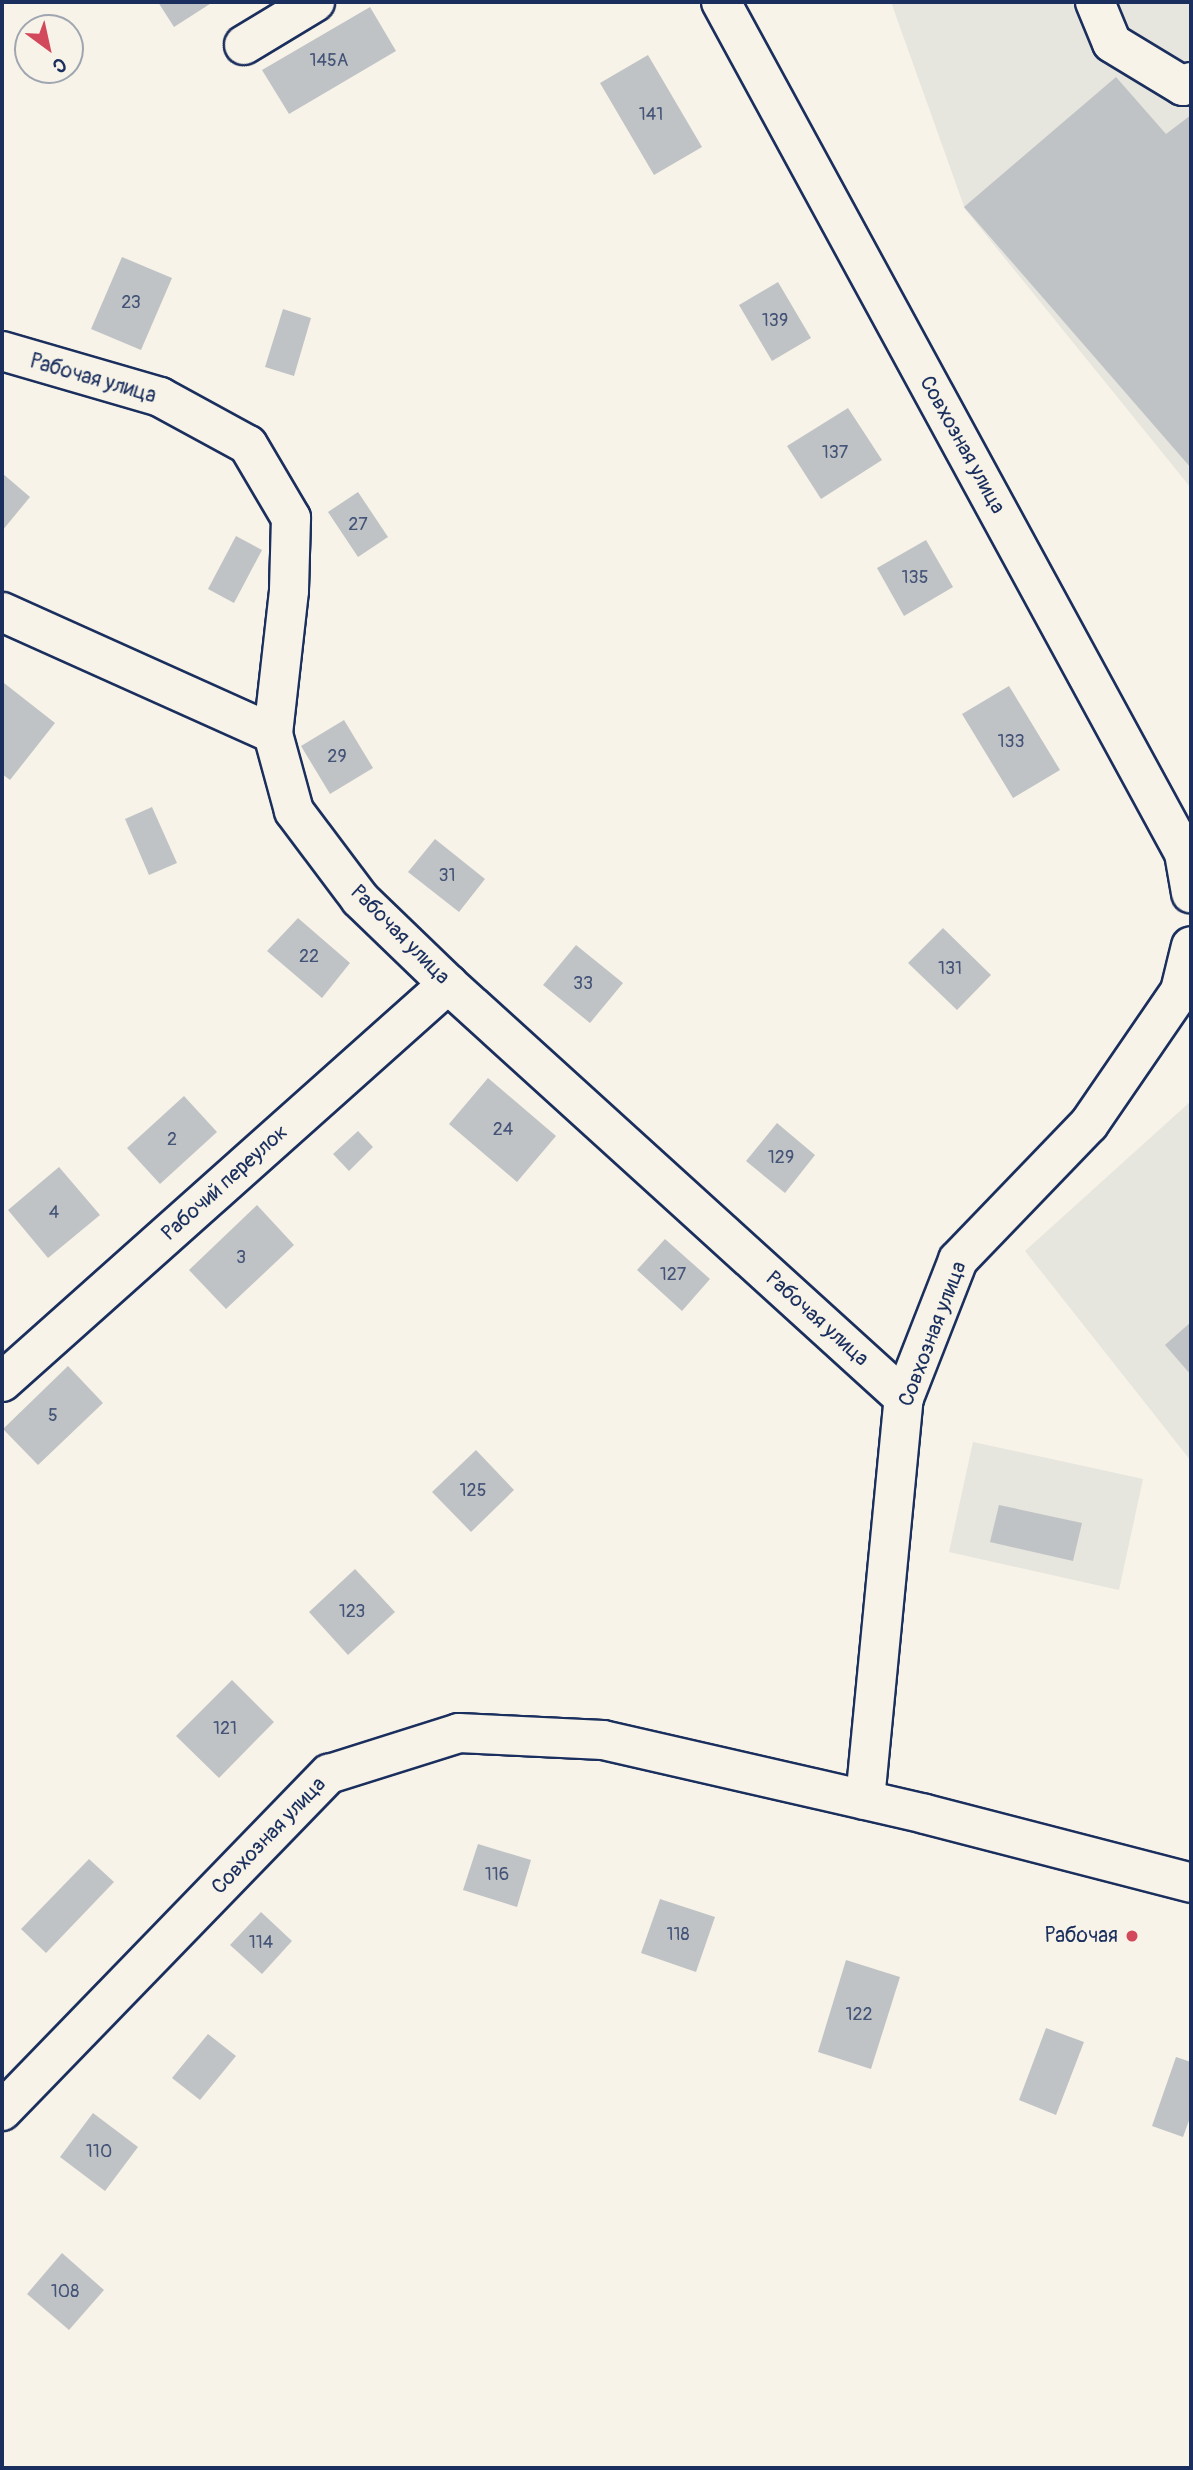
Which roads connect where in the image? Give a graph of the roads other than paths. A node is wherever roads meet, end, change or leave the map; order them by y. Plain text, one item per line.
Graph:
1 (315, 2) edge
2 (721, 2) edge
3 (1095, 2) edge
4 (244, 45) dead end
5 (1191, 82) edge
6 (2, 351) edge
7 (2, 612) edge
8 (273, 734) junction
9 (1191, 893) edge
10 (1191, 946) edge
11 (448, 984) junction
12 (2, 1382) edge
13 (904, 1398) junction
14 (865, 1800) junction
15 (1191, 1883) edge
16 (2, 2112) edge

1 - 4 street
2 - 9 street, Совхозная улица
3 - 5 street
6 - 8 street, Рабочая улица
7 - 8 street
8 - 11 street, Рабочая улица
10 - 13 street, Совхозная улица
11 - 12 street, Рабочий переулок
11 - 13 street, Рабочая улица
13 - 14 street, Совхозная улица
14 - 15 street, Совхозная улица
14 - 16 street, Совхозная улица

